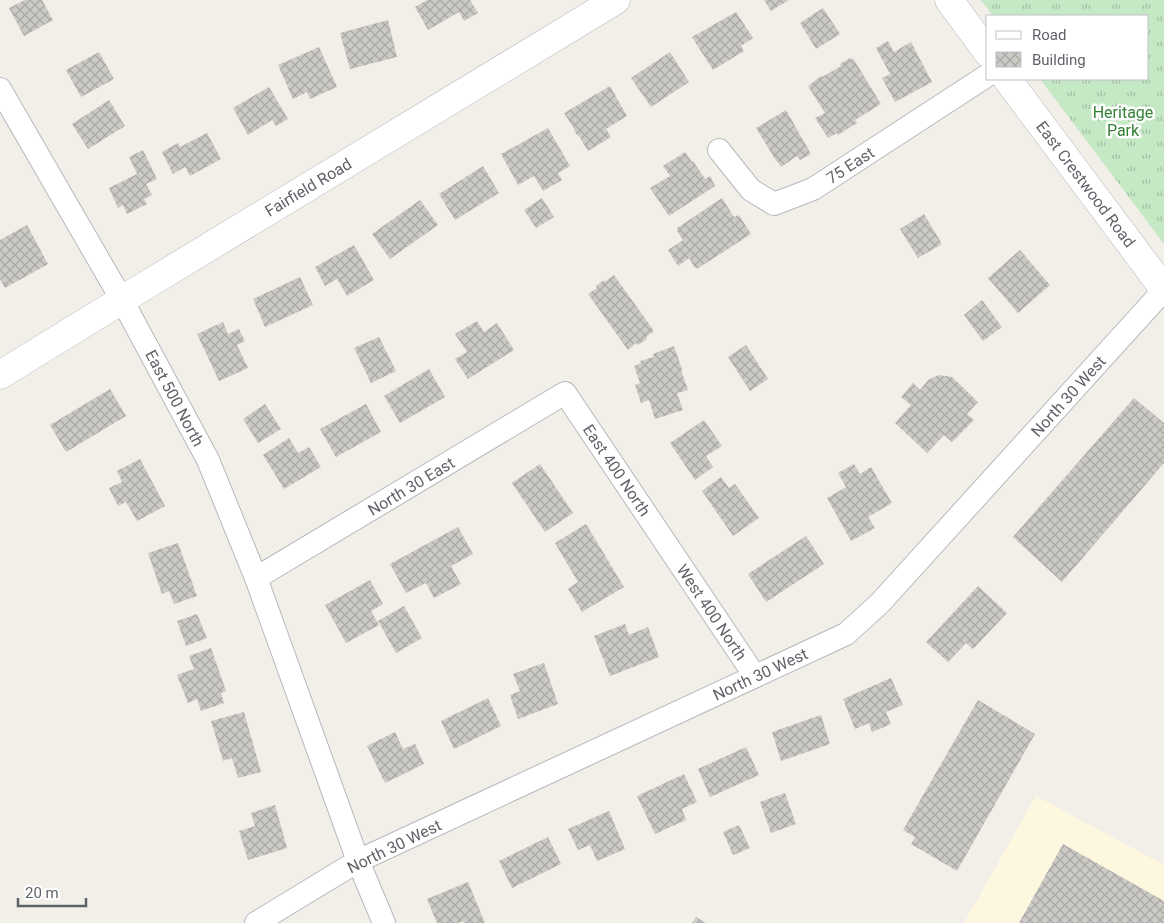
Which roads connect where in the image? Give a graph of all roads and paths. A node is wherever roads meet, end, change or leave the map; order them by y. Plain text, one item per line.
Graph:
1 (616, 0) edge
2 (948, 0) edge
3 (986, 50) edge
4 (986, 76) edge
5 (1008, 80) edge
6 (0, 89) edge
7 (720, 150) dead end
8 (1164, 290) edge
9 (122, 300) junction
10 (0, 375) edge
11 (565, 393) joint
12 (669, 548) joint
13 (256, 578) junction
14 (755, 676) junction
15 (358, 861) junction
16 (256, 923) edge
17 (384, 923) edge

1 - 9 street, Fairfield Road
2 - 3 street
4 - 7 street, 75 East
5 - 8 street, East Crestwood Road
6 - 9 street, East 500 North
8 - 14 street, North 30 West
9 - 10 street, Fairfield Road
9 - 13 street, East 500 North
11 - 12 street, East 400 North
11 - 13 street, North 30 East
12 - 14 street, West 400 North
13 - 15 street, East 500 North
14 - 15 street, North 30 West
15 - 16 street, North 30 West
15 - 17 street, East 500 North

